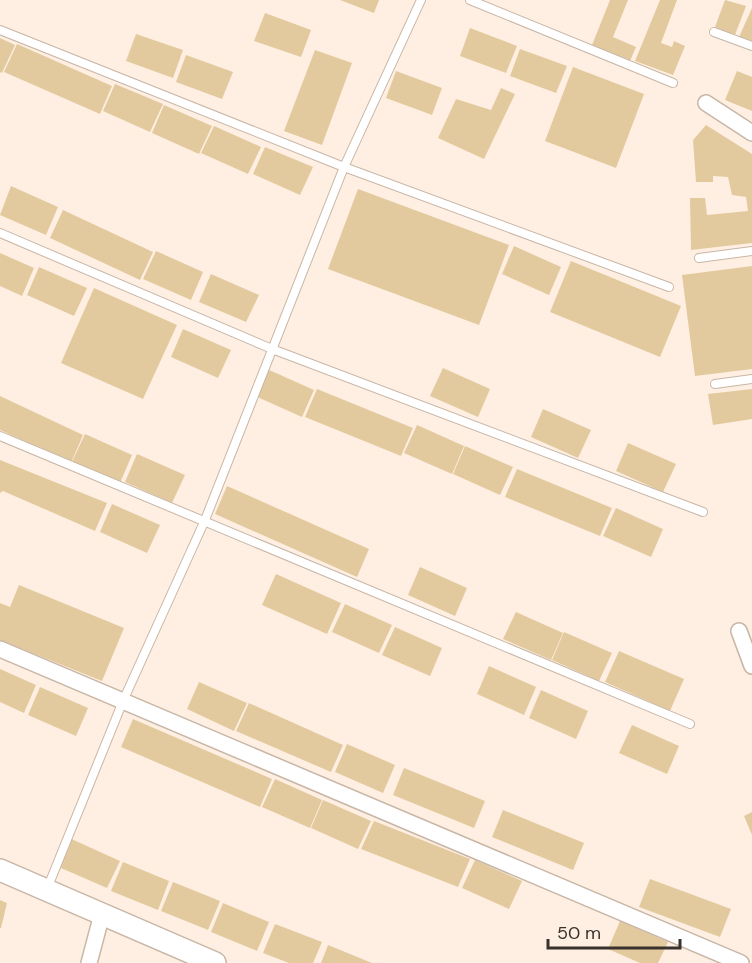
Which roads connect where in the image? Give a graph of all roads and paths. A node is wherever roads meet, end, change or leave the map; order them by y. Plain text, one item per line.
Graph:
1 (421, 0) edge
2 (470, 0) edge
3 (0, 30) edge
4 (714, 32) dead end
5 (752, 46) edge
6 (673, 82) dead end
7 (706, 103) dead end
8 (752, 134) edge
9 (344, 167) junction
10 (0, 233) edge
11 (752, 251) edge
12 (699, 258) dead end
13 (669, 287) dead end
14 (272, 349) junction
15 (752, 380) edge
16 (715, 384) dead end
17 (0, 436) edge
18 (703, 512) dead end
19 (205, 520) junction
20 (739, 631) dead end
21 (0, 649) edge
22 (752, 666) edge
23 (123, 700) junction
24 (690, 724) dead end
25 (0, 870) edge
26 (46, 890) junction
27 (102, 914) junction
28 (88, 963) edge
29 (215, 963) edge
30 (741, 963) edge

1 - 9 lane
2 - 6 lane
3 - 9 lane
4 - 5 lane
7 - 8 street
9 - 13 lane
9 - 14 lane
10 - 14 lane
11 - 12 lane
14 - 18 lane
14 - 19 lane
15 - 16 lane
17 - 19 lane
19 - 23 lane
19 - 24 lane
20 - 22 street
21 - 23 street
23 - 26 lane
23 - 30 street
25 - 26 street
26 - 27 street
27 - 28 street
27 - 29 street

